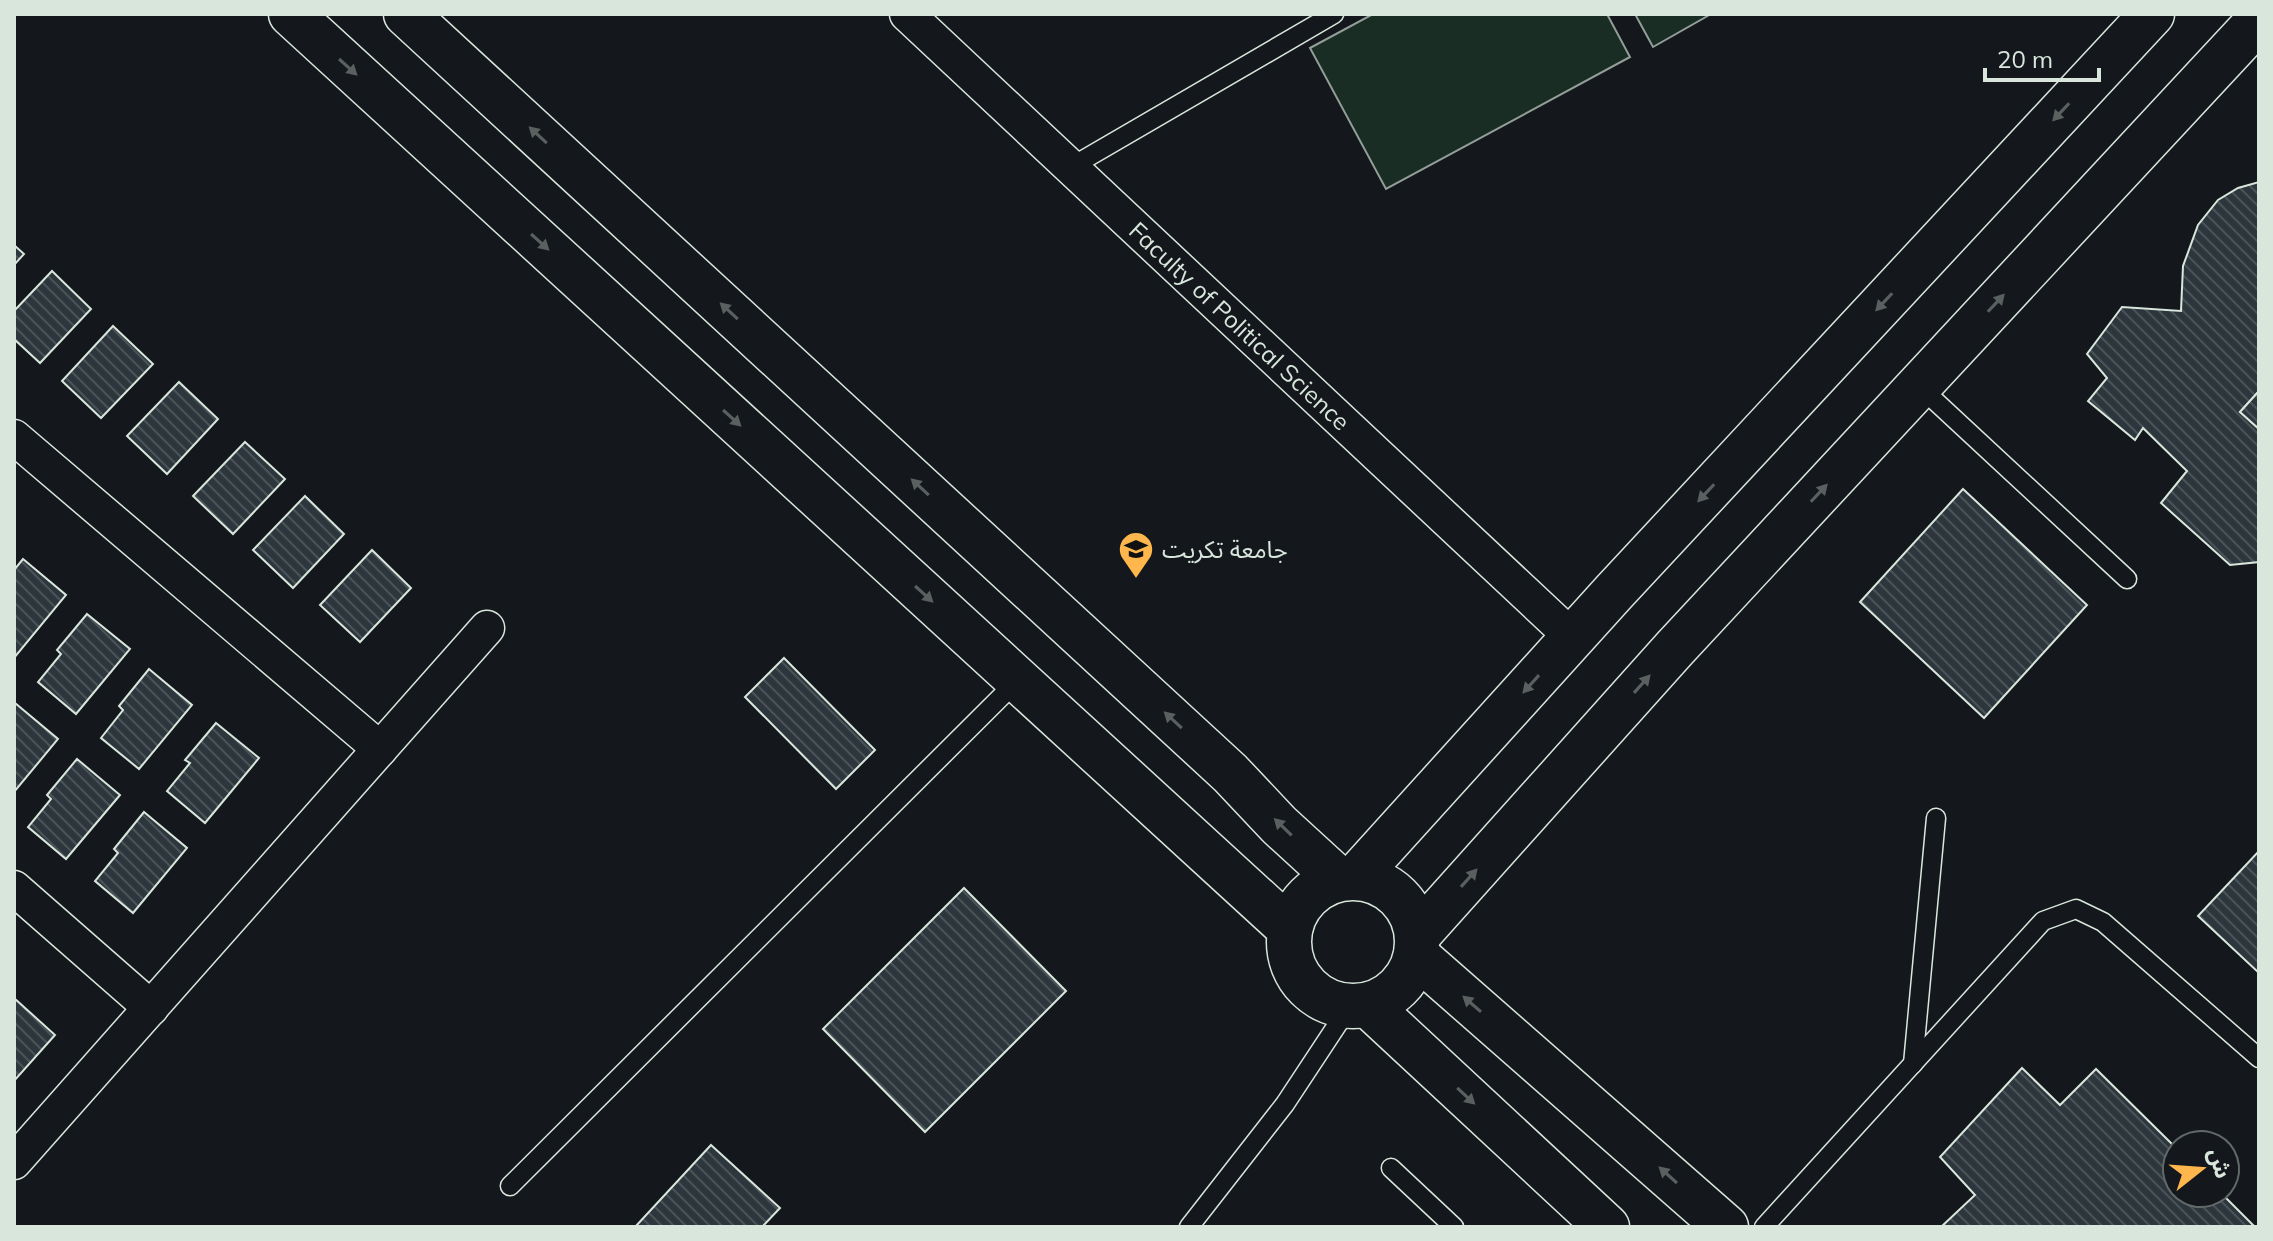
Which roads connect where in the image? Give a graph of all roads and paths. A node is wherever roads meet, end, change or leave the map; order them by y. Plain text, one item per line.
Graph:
1 (291, 14) edge
2 (406, 14) edge
3 (907, 14) edge
4 (1334, 14) edge
5 (2152, 14) edge
6 (2259, 20) edge
7 (1071, 167) junction
8 (1919, 386) junction
9 (14, 437) edge
10 (2127, 579) dead end
11 (487, 628) dead end
12 (1573, 638) junction
13 (1018, 680) junction
14 (380, 749) junction
15 (1936, 818) dead end
16 (1347, 878) junction
17 (14, 888) edge
18 (1290, 929) junction
19 (1417, 946) junction
20 (1359, 1006) junction
21 (151, 1008) junction
22 (2259, 1058) edge
23 (1913, 1064) junction
24 (14, 1162) edge
25 (1391, 1168) dead end
26 (510, 1186) dead end
27 (1189, 1227) edge
28 (1454, 1227) edge
29 (1607, 1227) edge
30 (1726, 1227) edge
31 (1764, 1227) edge

1 -> 13 street
16 -> 2 street
3 - 7 street, Faculty of Political Science
4 - 7 lane
5 -> 12 street
8 -> 6 street
7 - 12 street, Faculty of Political Science
8 - 10 lane
19 -> 8 street
9 - 14 street
11 - 14 street
12 -> 16 street
13 - 18 street
13 - 26 lane
14 - 21 street
15 - 23 lane
16 - 18 street
16 - 19 street
17 - 21 street
18 - 20 street
19 - 20 street
30 -> 19 street
20 - 27 lane
20 -> 29 street
21 - 24 street
22 - 23 lane
23 - 31 lane
25 - 28 lane

